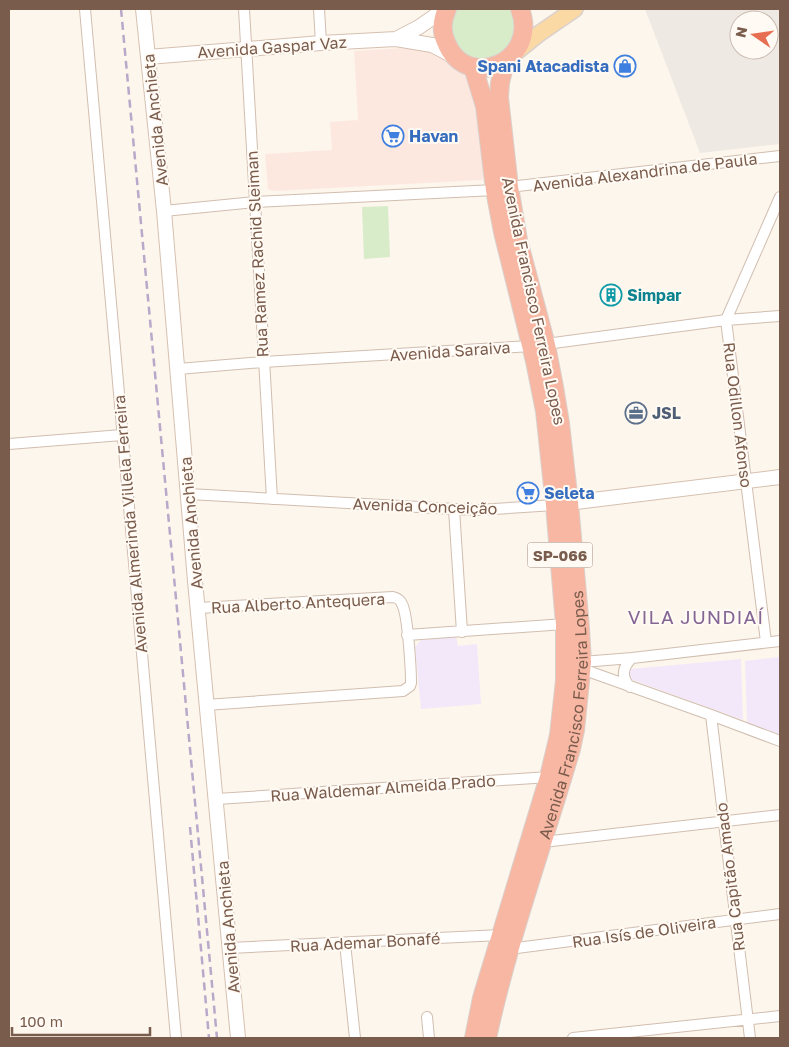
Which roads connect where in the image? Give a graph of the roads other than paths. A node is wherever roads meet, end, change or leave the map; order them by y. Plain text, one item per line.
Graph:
1 (84, 9) edge
2 (143, 9) edge
3 (244, 9) edge
4 (319, 9) edge
5 (446, 9) edge
6 (520, 9) edge
7 (575, 9) edge
8 (396, 39) junction
9 (321, 42) junction
10 (246, 48) junction
11 (148, 57) junction
12 (455, 57) junction
13 (509, 58) junction
14 (473, 67) junction
15 (780, 156) edge
16 (502, 188) junction
17 (780, 197) edge
18 (255, 202) junction
19 (164, 211) junction
20 (780, 316) edge
21 (726, 320) junction
22 (539, 346) junction
23 (263, 362) junction
24 (178, 369) junction
25 (122, 435) junction
26 (10, 446) edge
27 (780, 477) edge
28 (746, 481) junction
29 (189, 494) junction
30 (272, 499) junction
31 (562, 504) junction
32 (454, 510) junction
33 (198, 608) junction
34 (566, 624) junction
35 (462, 632) junction
36 (407, 635) junction
37 (780, 641) edge
38 (766, 642) junction
39 (632, 658) junction
40 (582, 666) junction
41 (630, 687) junction
42 (206, 705) junction
43 (711, 715) junction
44 (780, 742) edge
45 (549, 777) junction
46 (216, 799) junction
47 (780, 815) edge
48 (723, 822) junction
49 (543, 842) junction
50 (780, 914) edge
51 (735, 920) junction
52 (505, 942) junction
53 (345, 943) junction
54 (230, 948) junction
55 (780, 1016) edge
56 (427, 1017) dead end
57 (748, 1020) junction
58 (176, 1038) edge
59 (238, 1038) edge
60 (355, 1038) edge
61 (429, 1038) edge
62 (474, 1038) edge
63 (487, 1038) edge
64 (573, 1038) edge
65 (750, 1038) edge

1 - 25 street, Avenida Almerinda Villela Ferreira
2 - 11 main road, Avenida Anchieta
3 - 10 street, Rua Ramez Rachid Sleiman
4 - 9 street
5 - 8 main road
5 - 12 highway
6 - 13 highway, Avenida Francisco Ferreira Lopes / SP-066
7 - 13 main road
8 - 9 main road, Avenida Gaspar Vaz
8 - 12 main road
9 - 10 main road, Avenida Gaspar Vaz
10 - 11 main road, Avenida Gaspar Vaz
10 - 18 street, Rua Ramez Rachid Sleiman
11 - 19 main road, Avenida Anchieta
12 - 14 highway
13 - 14 highway
13 - 16 highway, Avenida Francisco Ferreira Lopes / SP-066
14 - 16 highway, Avenida Francisco Ferreira Lopes / SP-066
15 - 16 street, Avenida Alexandrina de Paula
16 - 18 street, Avenida Alexandrina de Paula
16 - 22 highway, Avenida Francisco Ferreira Lopes / SP-066
17 - 21 street, Rua Odillon Afonso
18 - 19 street, Avenida Alexandrina de Paula
18 - 23 street, Rua Ramez Rachid Sleiman
19 - 24 main road, Avenida Anchieta
20 - 21 street, Avenida Saraiva
21 - 22 street, Avenida Saraiva
21 - 28 street, Rua Odillon Afonso
22 - 23 street, Avenida Saraiva
22 - 31 highway, Avenida Francisco Ferreira Lopes / SP-066
23 - 24 street, Avenida Saraiva
23 - 30 street, Rua Ramez Rachid Sleiman
24 - 29 main road, Avenida Anchieta
25 - 26 street
25 - 58 street, Avenida Almerinda Villela Ferreira
27 - 28 main road, Avenida Conceição
28 - 31 main road, Avenida Conceição
28 - 38 street, Rua Odillon Afonso
29 - 30 street, Avenida Conceição
29 - 33 main road, Avenida Anchieta
30 - 32 street, Avenida Conceição
31 - 32 street, Avenida Conceição
31 - 34 highway, Avenida Francisco Ferreira Lopes / SP-066
31 - 40 highway, Avenida Francisco Ferreira Lopes / SP-066
32 - 35 street
33 - 36 street, Rua Alberto Antequera
33 - 42 main road, Avenida Anchieta
34 - 35 street
34 - 40 highway
34 - 45 highway, Avenida Francisco Ferreira Lopes / SP-066
35 - 36 street
36 - 42 street
37 - 38 street
38 - 39 street
39 - 40 street
39 - 41 street
40 - 41 street
40 - 49 highway, Avenida Francisco Ferreira Lopes / SP-066
41 - 43 street
42 - 46 main road, Avenida Anchieta
43 - 44 street
43 - 48 street, Rua Capitão Amado
45 - 46 street, Rua Waldemar Almeida Prado
45 - 52 highway, Avenida Francisco Ferreira Lopes / SP-066
46 - 54 main road, Avenida Anchieta
47 - 48 street
48 - 49 street
48 - 51 street, Rua Capitão Amado
49 - 52 highway, Avenida Francisco Ferreira Lopes / SP-066
50 - 51 street, Rua Isís de Oliveira
51 - 52 street, Rua Isís de Oliveira
51 - 57 street, Rua Capitão Amado
52 - 53 street, Rua Ademar Bonafé
52 - 62 highway, Avenida Francisco Ferreira Lopes / SP-066
52 - 63 highway, Avenida Francisco Ferreira Lopes / SP-066
53 - 54 street, Rua Ademar Bonafé
53 - 60 street
54 - 59 main road, Avenida Anchieta
55 - 57 street
56 - 61 street
57 - 64 street
57 - 65 street, Rua Capitão Amado

